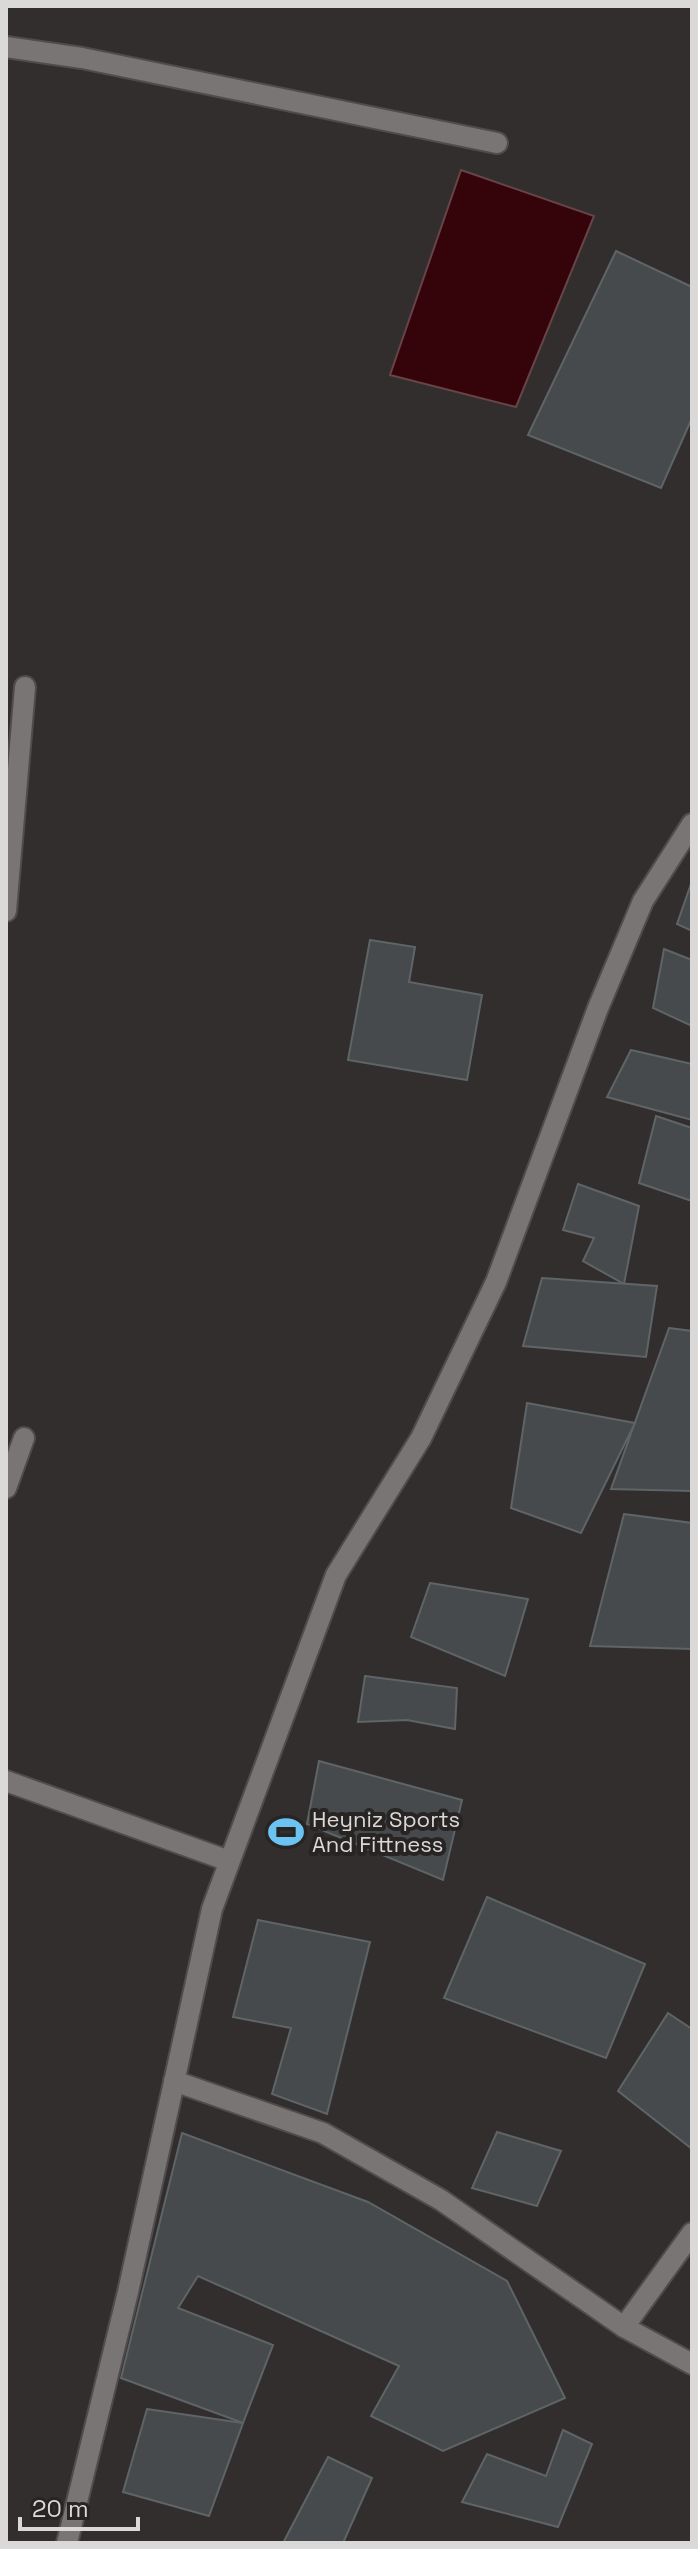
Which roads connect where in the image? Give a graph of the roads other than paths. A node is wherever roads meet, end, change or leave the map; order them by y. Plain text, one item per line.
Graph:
1 (6, 47) edge
2 (497, 143) dead end
3 (25, 687) dead end
4 (692, 824) edge
5 (6, 911) edge
6 (24, 1438) dead end
7 (6, 1488) edge
8 (6, 1781) edge
9 (229, 1861) junction
10 (174, 2081) junction
11 (692, 2233) edge
12 (624, 2327) junction
13 (692, 2364) edge
14 (67, 2543) edge

1 - 2 street
3 - 5 street
4 - 9 street
6 - 7 street
8 - 9 street
9 - 10 street
10 - 12 street
10 - 14 street
11 - 12 street
12 - 13 street

